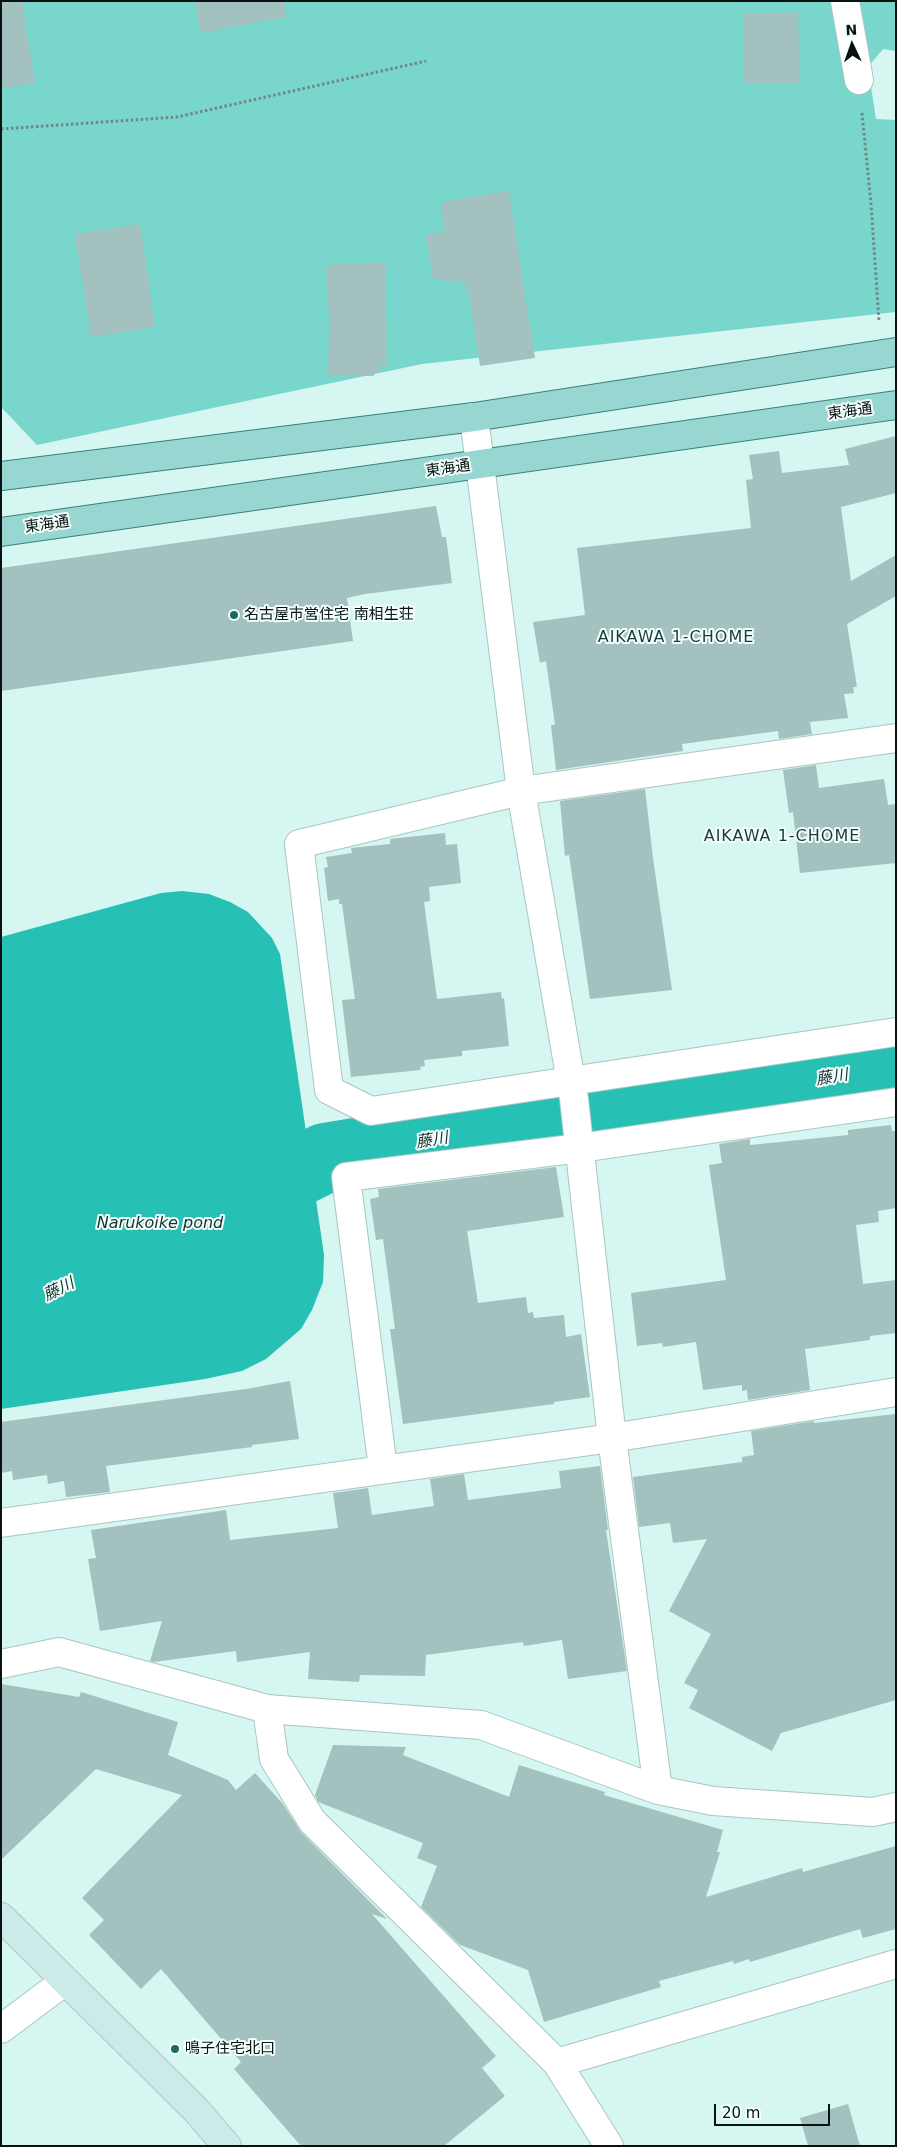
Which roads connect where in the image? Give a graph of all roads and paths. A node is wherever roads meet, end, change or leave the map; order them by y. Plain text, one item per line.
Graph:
1 (845, 1) edge
2 (426, 61) dead end
3 (859, 80) joint
4 (1, 129) edge
5 (888, 353) edge
6 (896, 406) edge
7 (474, 417) junction
8 (480, 464) junction
9 (1, 476) edge
10 (1, 532) edge
11 (896, 738) edge
12 (521, 790) junction
13 (896, 1032) edge
14 (572, 1089) junction
15 (896, 1102) edge
16 (579, 1139) junction
17 (896, 1392) edge
18 (612, 1438) junction
19 (383, 1470) junction
20 (1, 1523) edge
21 (1, 1664) edge
22 (267, 1709) junction
23 (658, 1790) junction
24 (896, 1807) edge
25 (1, 1917) edge
26 (896, 1964) edge
27 (65, 1981) junction
28 (1, 2029) edge
29 (557, 2063) junction
30 (227, 2146) edge
31 (610, 2146) edge

1 - 3 street
2 - 4 path
3 - 5 path
5 - 7 main road
6 - 8 main road, 東海通
7 - 8 street
7 - 9 main road
8 - 10 main road, 東海通
8 - 12 street
11 - 12 street
12 - 14 street
12 - 14 street
13 - 14 street
14 - 16 street
15 - 16 street
16 - 18 street
16 - 19 street
17 - 18 street
18 - 19 street
18 - 23 street
19 - 20 street
21 - 22 street
22 - 23 street
22 - 29 street
23 - 24 street
25 - 27 street
26 - 29 street
27 - 28 street
27 - 30 street
29 - 31 street

